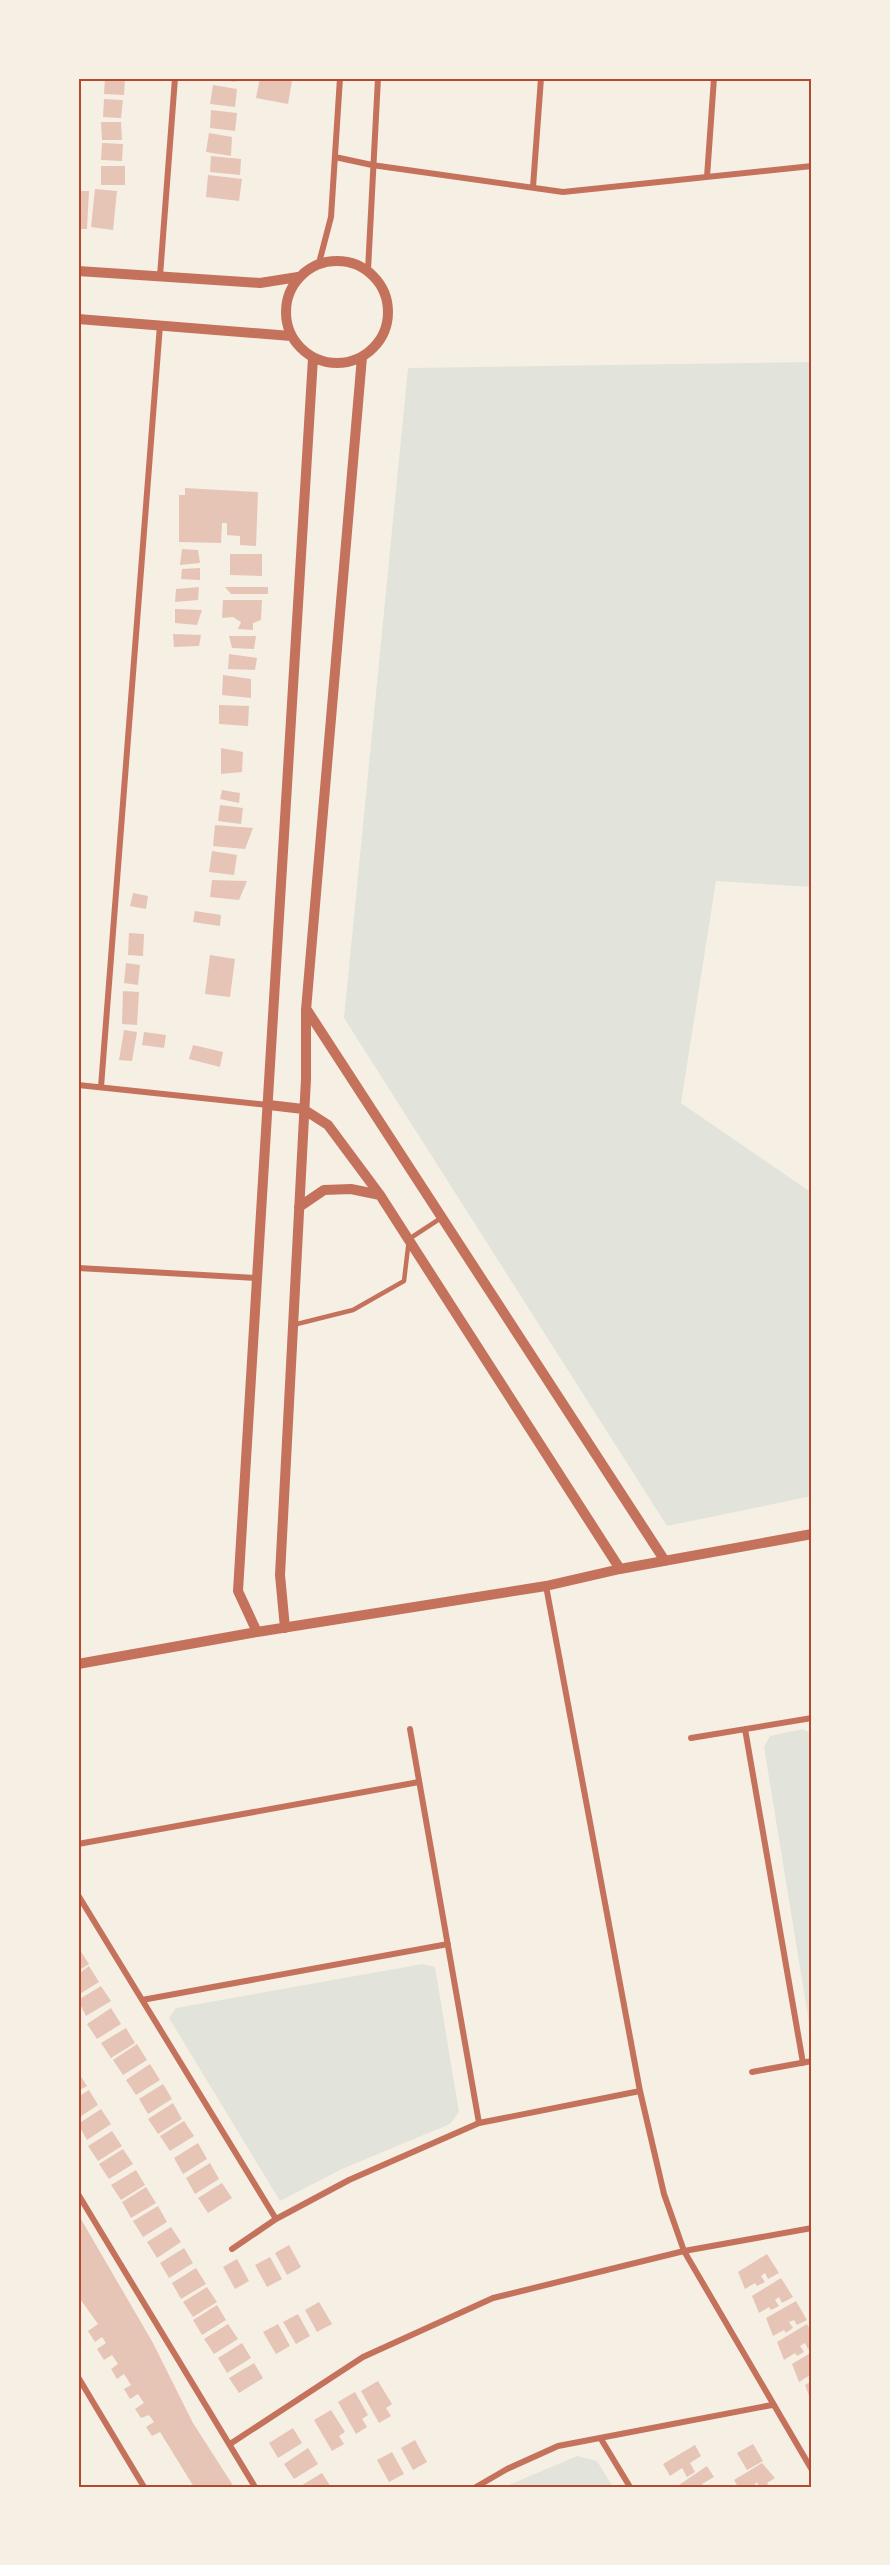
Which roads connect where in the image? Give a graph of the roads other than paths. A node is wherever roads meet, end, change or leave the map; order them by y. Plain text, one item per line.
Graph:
1 (175, 78) edge
2 (340, 78) edge
3 (378, 78) edge
4 (541, 78) edge
5 (714, 78) edge
6 (335, 157) junction
7 (372, 165) junction
8 (812, 166) edge
9 (707, 177) junction
10 (533, 187) junction
11 (319, 263) junction
12 (368, 270) junction
13 (78, 271) edge
14 (160, 276) junction
15 (298, 277) junction
16 (78, 319) edge
17 (160, 325) junction
18 (291, 336) junction
19 (362, 357) junction
20 (313, 358) junction
21 (306, 1010) junction
22 (78, 1085) edge
23 (101, 1087) junction
24 (269, 1105) junction
25 (303, 1109) junction
26 (380, 1195) junction
27 (299, 1207) junction
28 (442, 1218) junction
29 (409, 1239) junction
30 (78, 1268) edge
31 (258, 1278) junction
32 (293, 1325) junction
33 (812, 1534) edge
34 (665, 1561) junction
35 (620, 1569) junction
36 (546, 1586) junction
37 (285, 1628) junction
38 (257, 1632) junction
39 (78, 1664) edge
40 (812, 1718) edge
41 (410, 1729) dead end
42 (746, 1729) junction
43 (692, 1738) dead end
44 (419, 1782) junction
45 (78, 1844) edge
46 (78, 1895) edge
47 (448, 1944) junction
48 (142, 2001) junction
49 (812, 2061) edge
50 (803, 2063) junction
51 (752, 2072) dead end
52 (640, 2091) junction
53 (479, 2123) junction
54 (78, 2194) edge
55 (276, 2219) junction
56 (812, 2228) edge
57 (232, 2249) dead end
58 (684, 2251) junction
59 (78, 2377) edge
60 (772, 2405) junction
61 (601, 2439) junction
62 (230, 2444) junction
63 (812, 2470) edge
64 (144, 2487) edge
65 (255, 2487) edge
66 (476, 2487) edge
67 (630, 2487) edge

1 - 14 street
2 - 6 street
3 - 7 street
4 - 10 street
5 - 9 street
6 - 7 street
6 - 11 street
7 - 10 street
7 - 12 street
8 - 9 street
9 - 10 street
11 - 12 street
11 - 15 street
12 - 19 street
13 - 14 street
14 - 15 street
15 - 18 street
16 - 17 street
17 - 18 street
17 - 23 street
18 - 20 street
19 - 20 street
19 - 21 street
20 - 24 street
21 - 25 street
21 - 28 street
22 - 23 street
23 - 24 street
24 - 25 street
24 - 31 street
25 - 26 street
25 - 27 street
26 - 27 street
26 - 29 street
27 - 32 street
28 - 29 lane
28 - 34 street
29 - 32 lane
29 - 35 street
30 - 31 street
31 - 38 street
32 - 37 street
33 - 34 street
34 - 35 street
35 - 36 street
36 - 37 street
36 - 52 street
37 - 38 street
38 - 39 street
40 - 42 street
41 - 44 street
42 - 43 street
42 - 50 street
44 - 45 street
44 - 47 street
46 - 48 street
47 - 48 street
47 - 53 street
48 - 55 street
49 - 50 street
50 - 51 street
52 - 53 street
52 - 58 street
53 - 55 street
54 - 62 street
55 - 57 street
56 - 58 street
58 - 60 street
58 - 62 street
59 - 64 street
60 - 61 street
60 - 63 street
61 - 66 street
61 - 67 street
62 - 65 street

